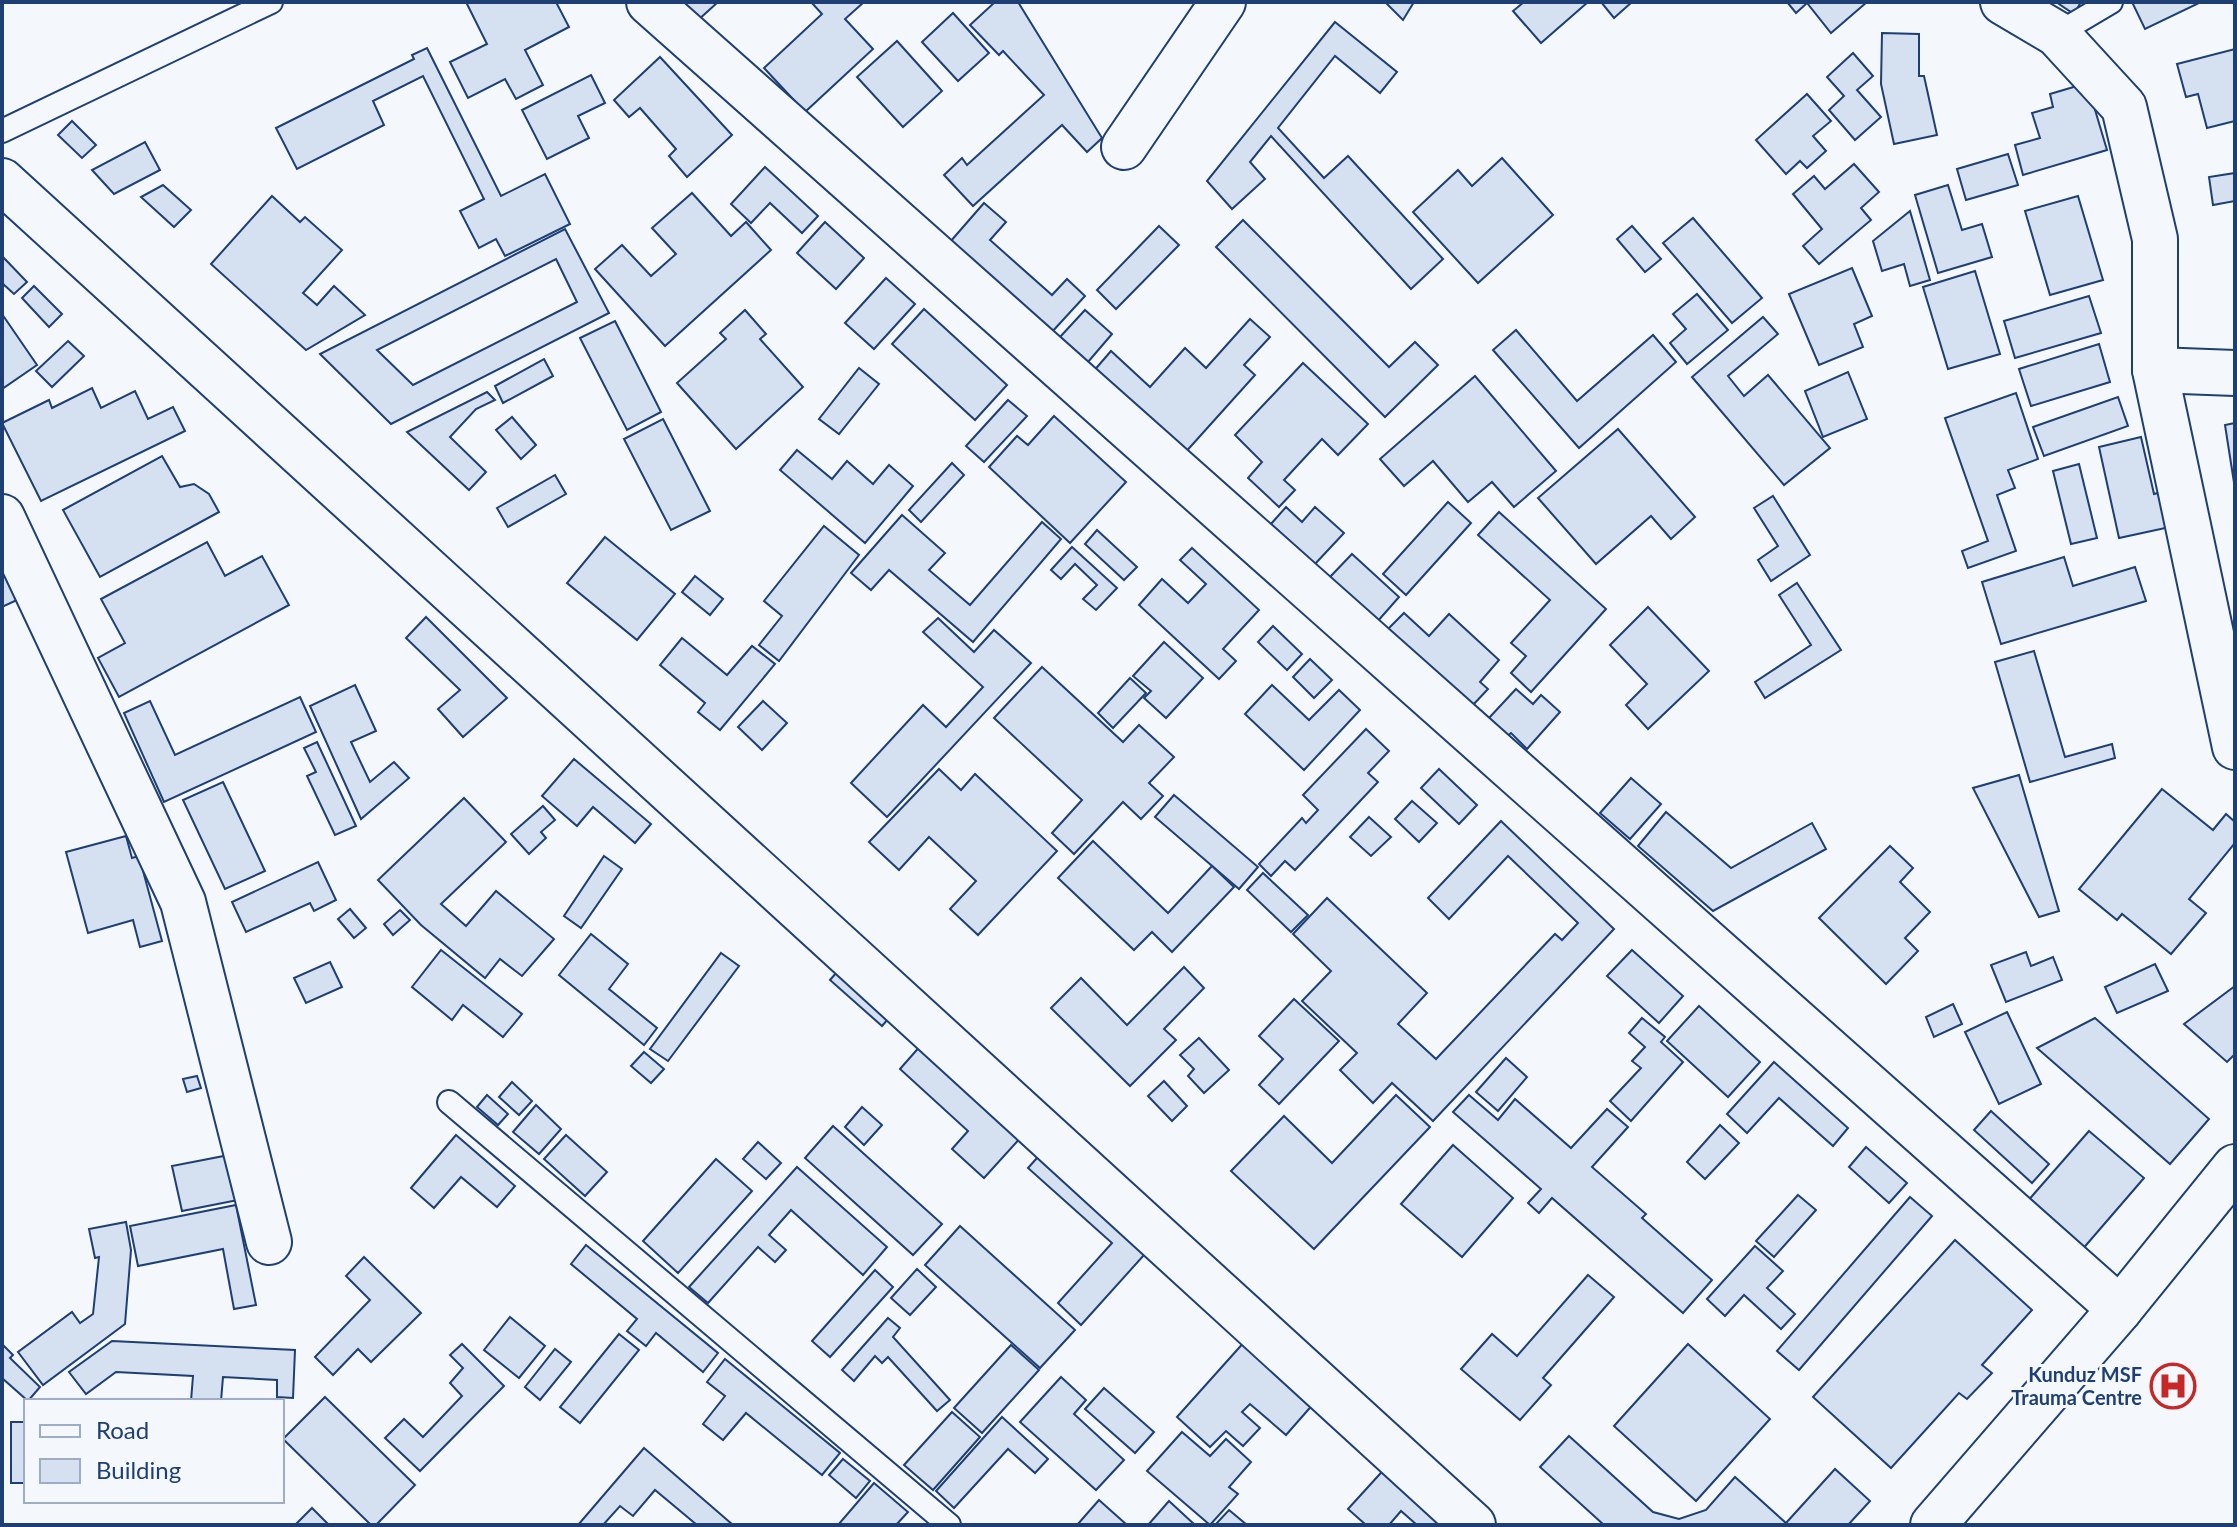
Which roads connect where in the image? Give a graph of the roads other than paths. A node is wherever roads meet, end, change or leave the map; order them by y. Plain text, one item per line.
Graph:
1 (271, 2) edge
2 (649, 2) edge
3 (1223, 2) edge
4 (2003, 2) edge
5 (2111, 2) edge
6 (2057, 34) junction
7 (2, 131) edge
8 (1124, 147) dead end
9 (2, 181) edge
10 (2155, 370) junction
11 (2235, 373) edge
12 (5, 536) edge
13 (2235, 747) edge
14 (449, 1102) dead end
15 (2235, 1167) edge
16 (269, 1242) dead end
17 (2120, 1309) junction
18 (949, 1525) edge
19 (1473, 1525) edge
20 (1933, 1525) edge

1 - 7 lane
2 - 17 street
3 - 8 street
4 - 6 street
5 - 6 lane
6 - 10 street
9 - 19 street
10 - 11 street
10 - 13 street
12 - 16 street
14 - 18 lane
15 - 17 street
17 - 20 street

